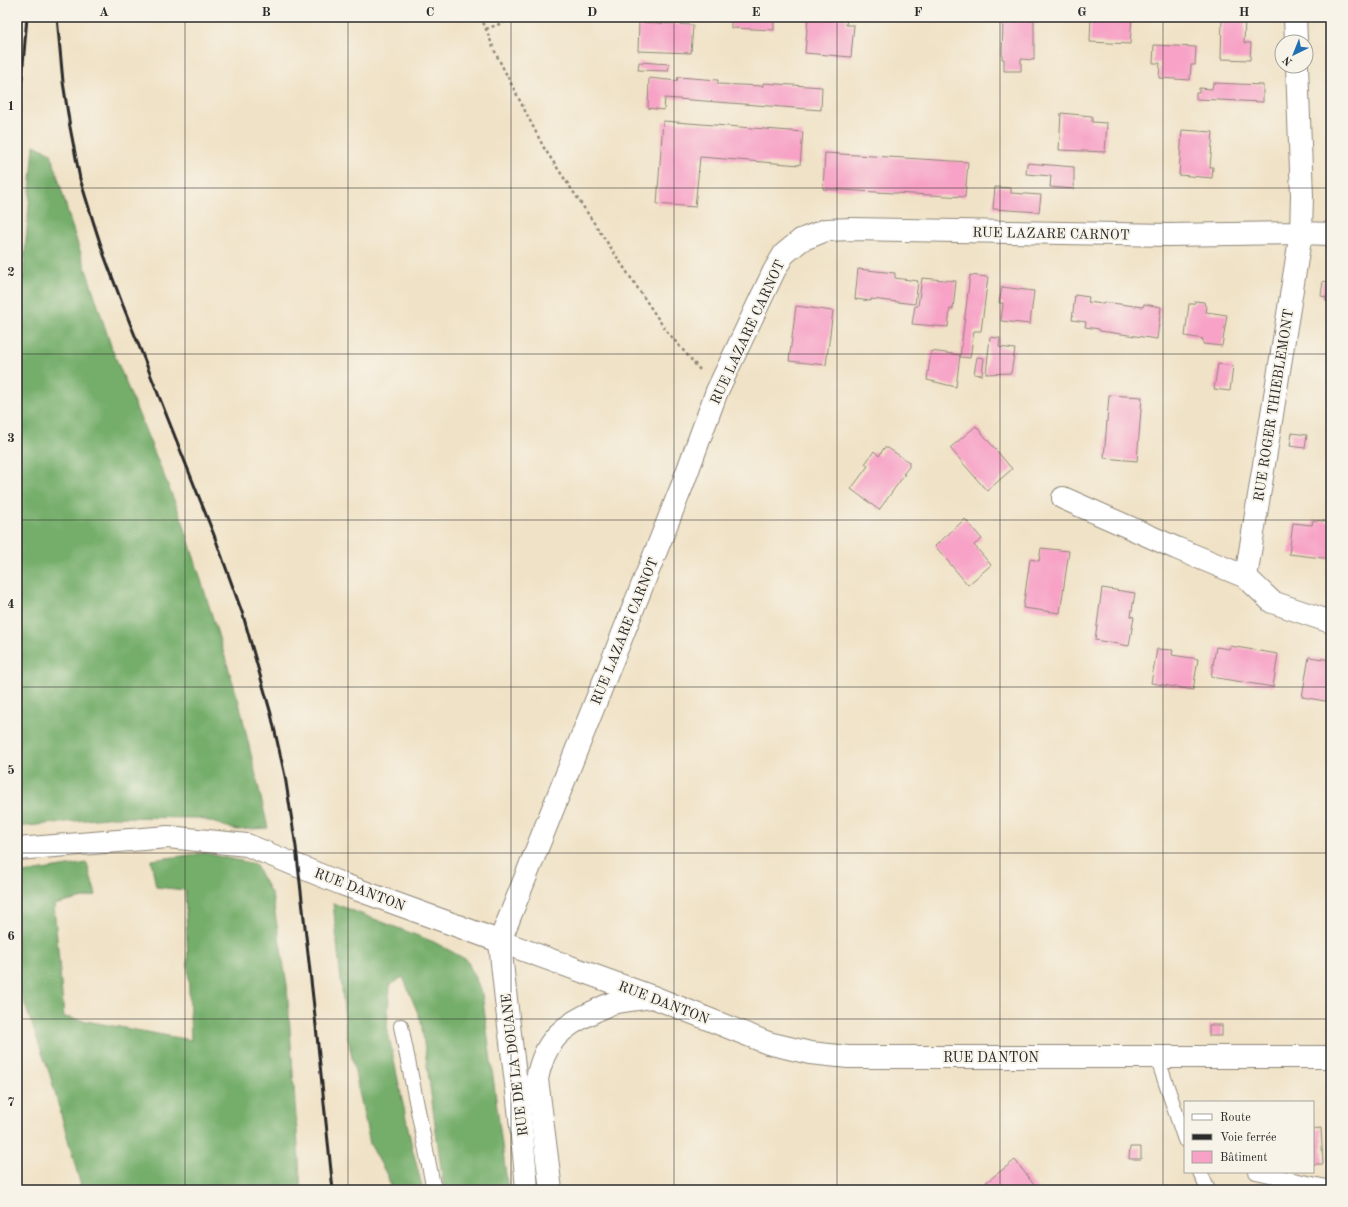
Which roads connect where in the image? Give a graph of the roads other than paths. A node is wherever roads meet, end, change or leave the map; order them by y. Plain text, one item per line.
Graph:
1 (1295, 17) edge
2 (1296, 34) edge
3 (1297, 74) edge
4 (1301, 233) junction
5 (1331, 234) edge
6 (1063, 498) dead end
7 (1246, 577) junction
8 (1331, 622) edge
9 (17, 849) edge
10 (500, 941) junction
11 (653, 997) junction
12 (401, 1026) dead end
13 (1157, 1057) junction
14 (1331, 1057) edge
15 (1184, 1137) edge
16 (1200, 1173) edge
17 (1261, 1173) edge
18 (1331, 1188) edge
19 (434, 1190) edge
20 (527, 1190) edge
21 (551, 1190) edge
22 (1208, 1190) edge

1 - 2 street
3 - 4 street
4 - 5 street, RUE LAZARE CARNOT
4 - 7 street, RUE ROGER THIEBLEMONT
4 - 10 street, RUE LAZARE CARNOT
6 - 7 street
7 - 8 street
9 - 10 street, RUE DANTON
10 - 11 street, RUE DANTON
10 - 20 street, RUE DE LA DOUANE
11 - 13 street, RUE DANTON
11 - 21 street, RUE DE LA DOUANE
12 - 19 lane
13 - 14 street, RUE DANTON
13 - 15 lane
16 - 22 lane
17 - 18 lane

